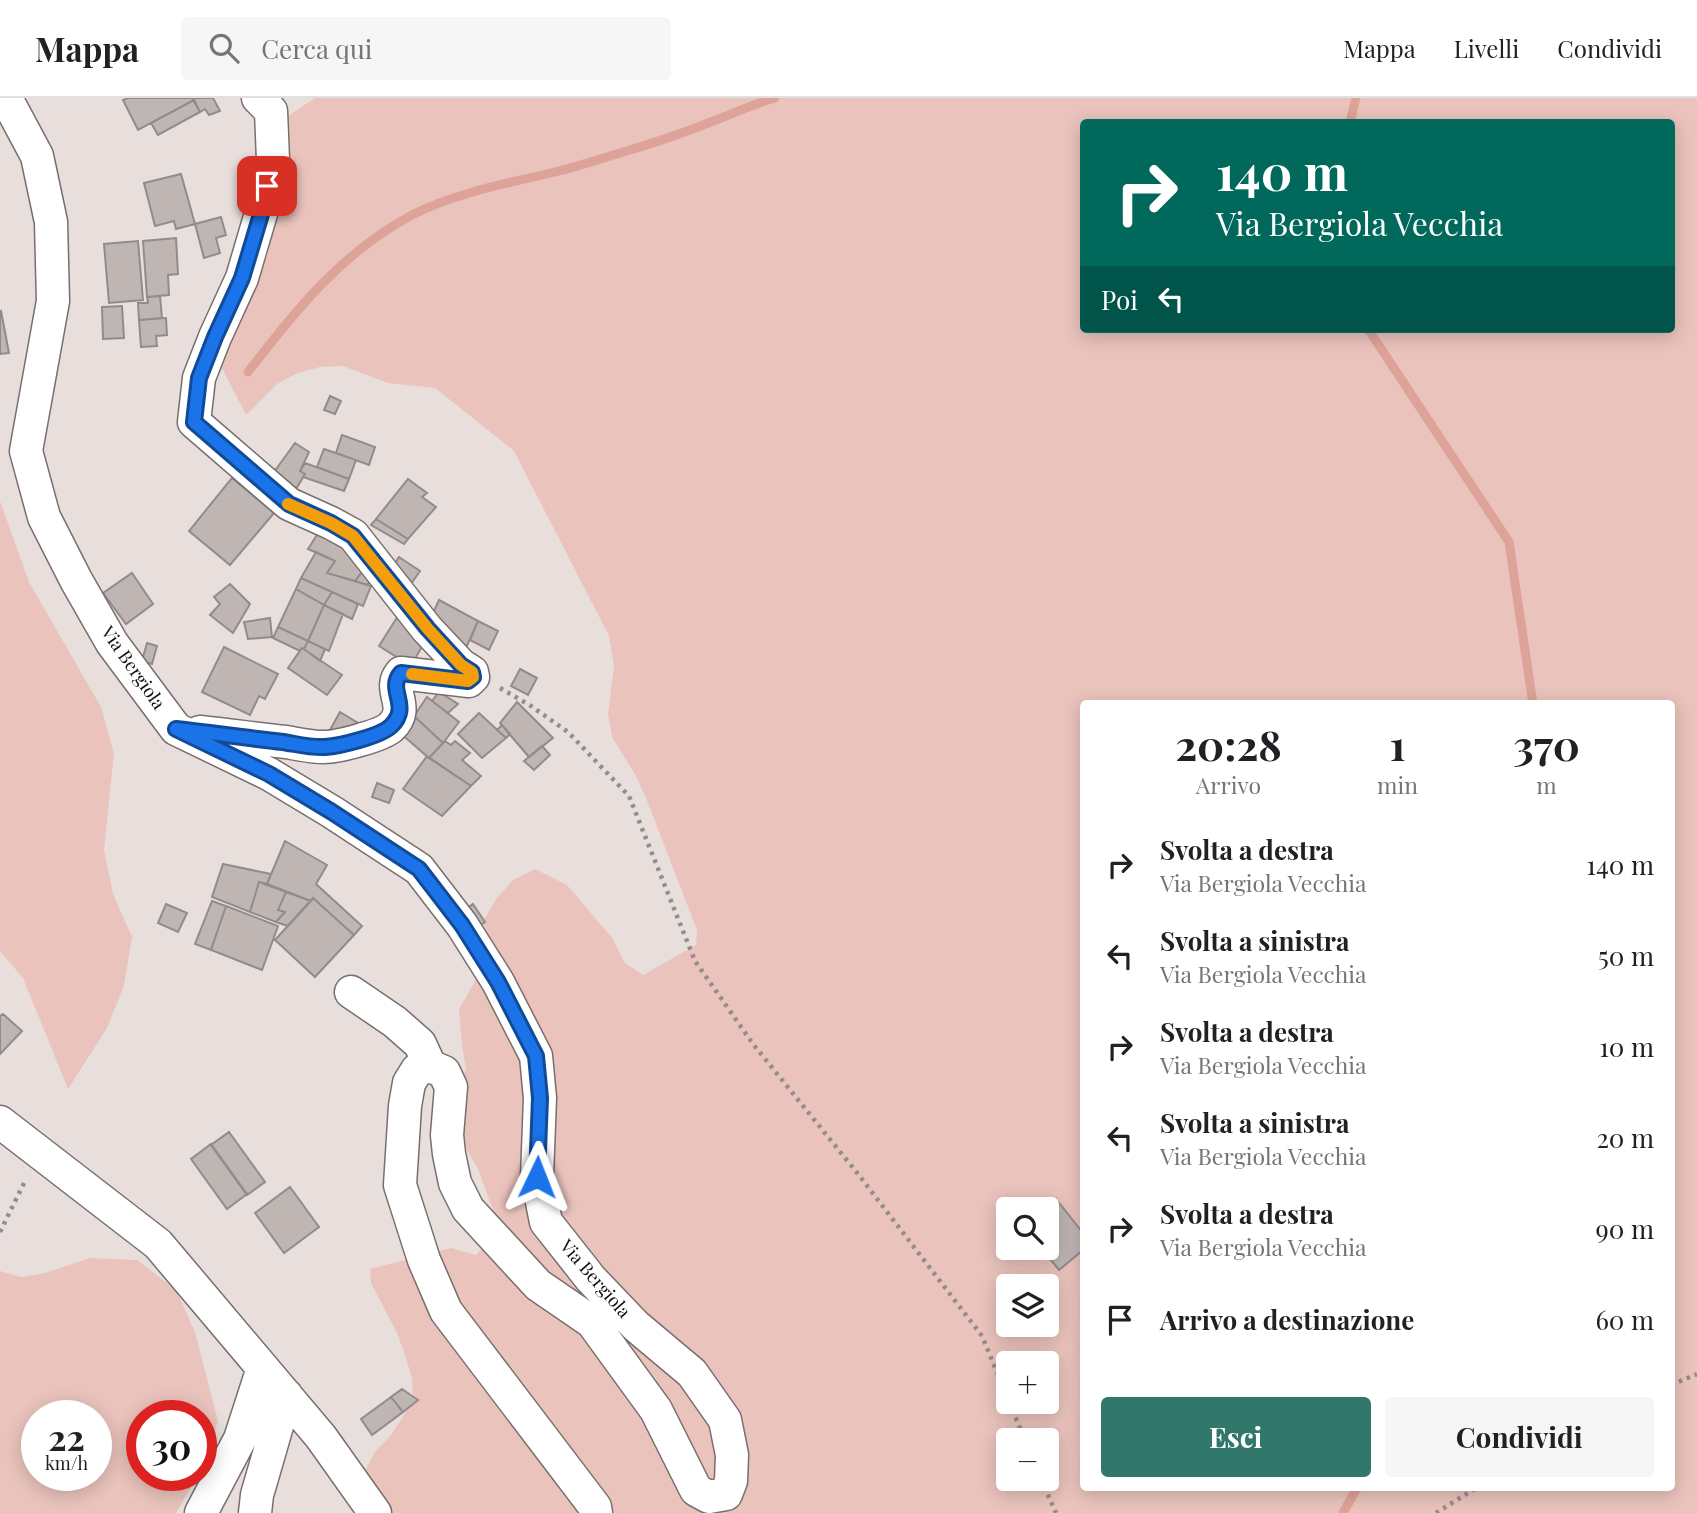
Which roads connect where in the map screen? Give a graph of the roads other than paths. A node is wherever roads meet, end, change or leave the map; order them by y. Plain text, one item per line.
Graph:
1 (6, 98) edge
2 (258, 98) edge
3 (176, 729) junction
4 (351, 992) dead end
5 (430, 1066) junction
6 (0, 1122) edge
7 (263, 1368) junction
8 (286, 1395) junction
9 (201, 1513) edge
10 (255, 1513) edge
11 (375, 1513) edge
12 (596, 1513) edge

1 - 3 street, Via Bergiola
2 - 3 street
3 - 5 street, Via Bergiola
4 - 5 street
5 - 12 street
6 - 7 street
7 - 8 street
7 - 9 street
8 - 10 street
8 - 11 street

